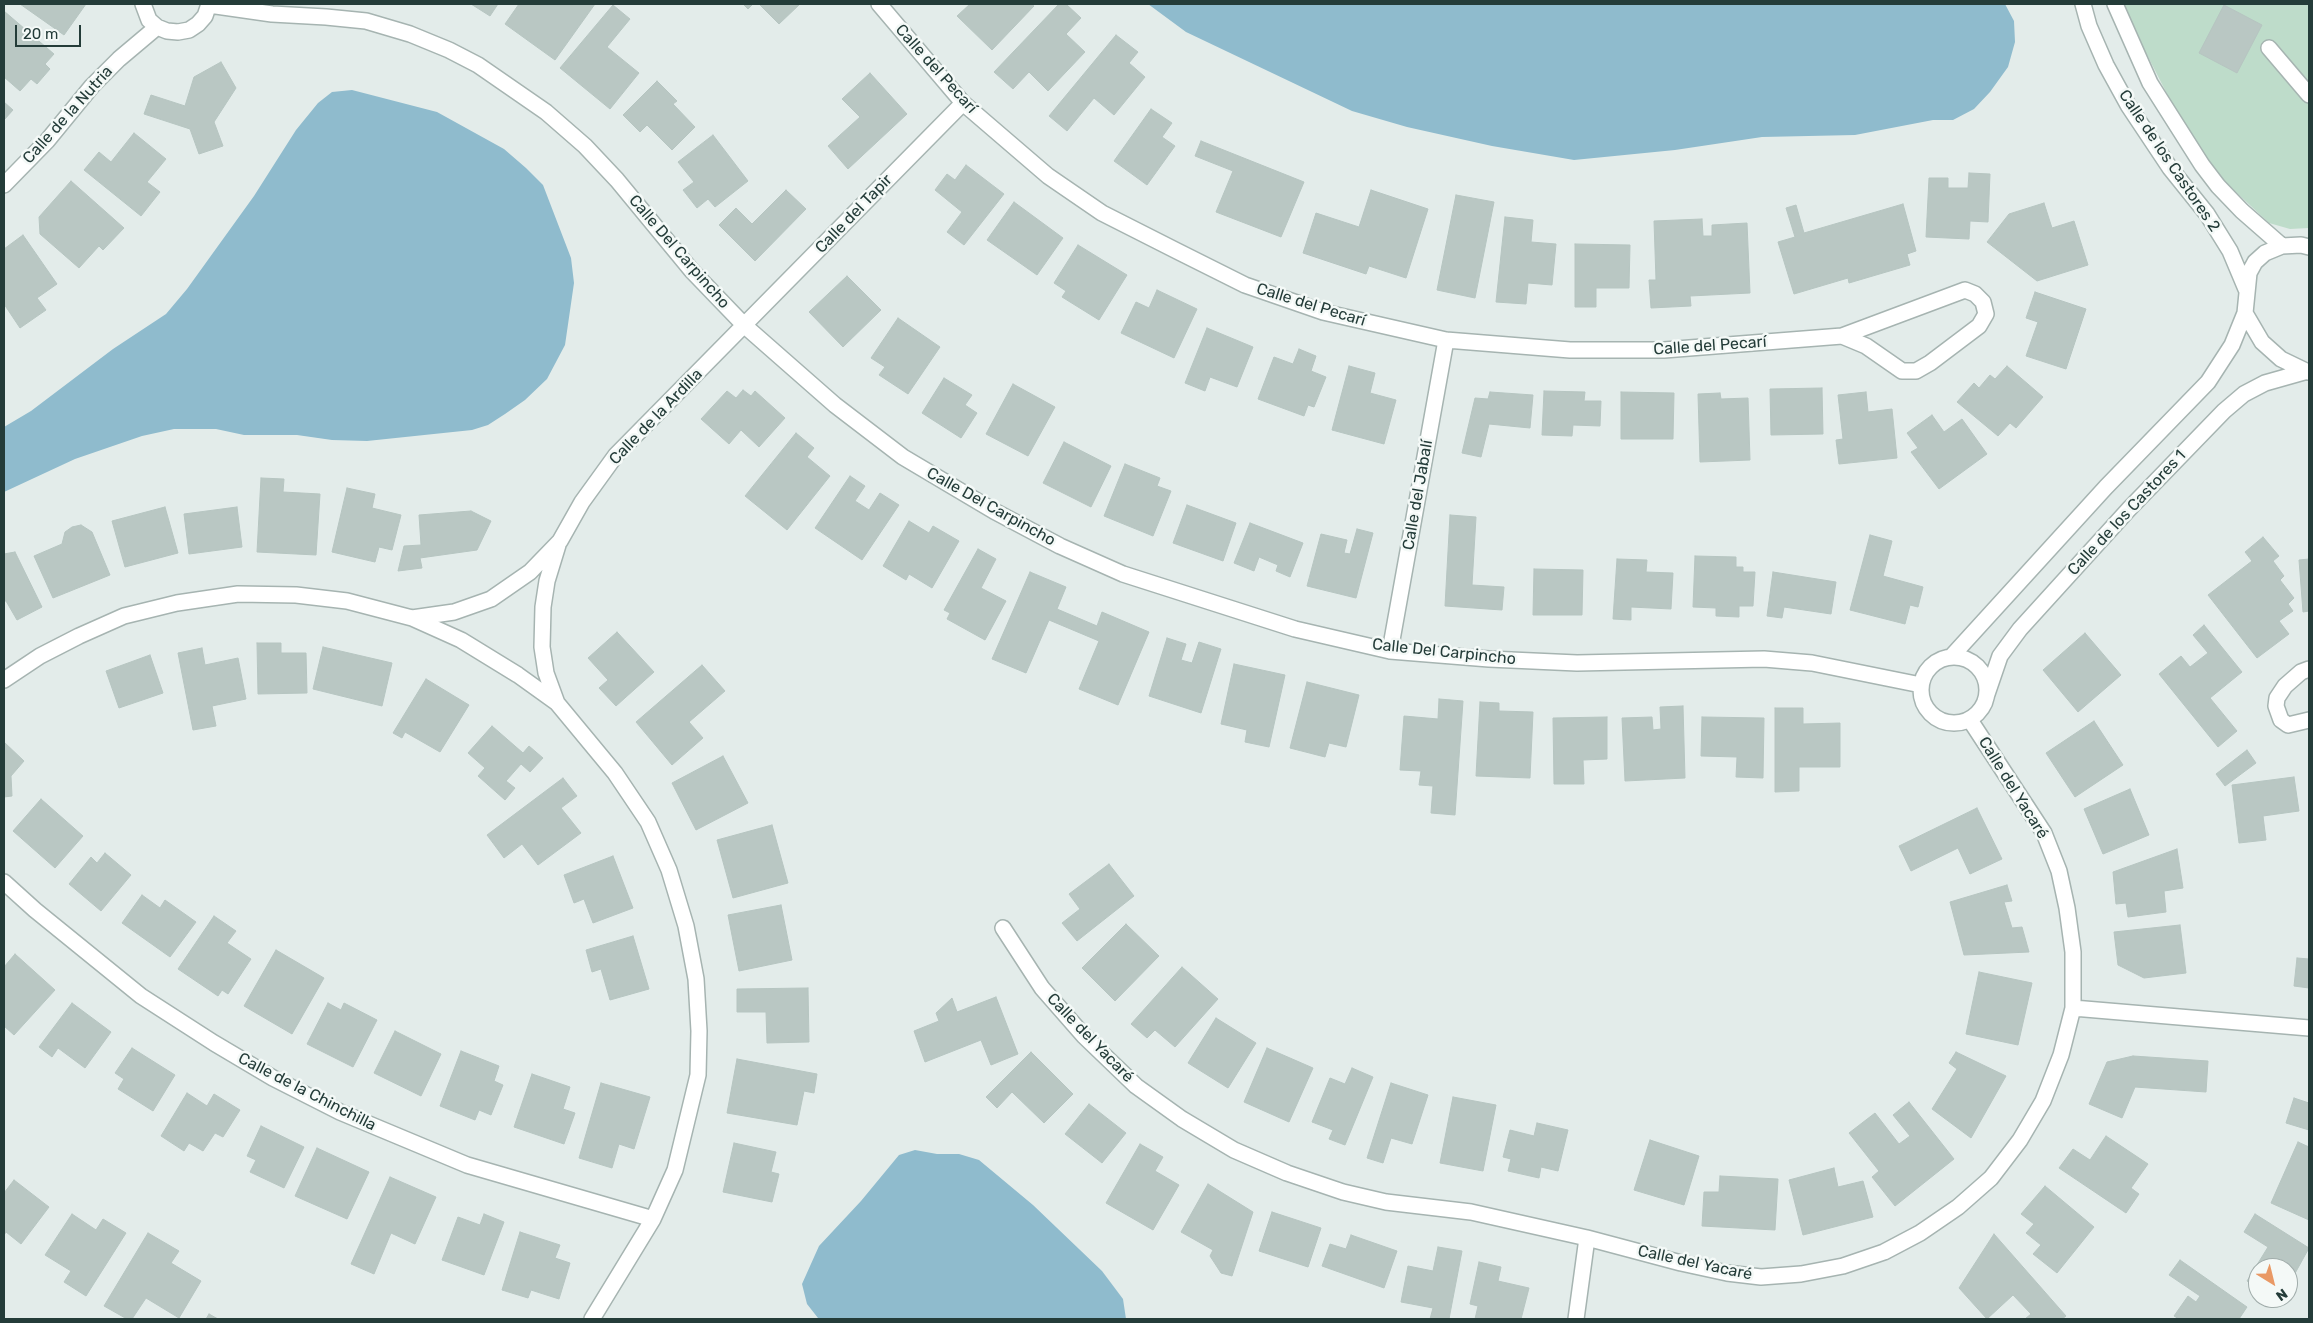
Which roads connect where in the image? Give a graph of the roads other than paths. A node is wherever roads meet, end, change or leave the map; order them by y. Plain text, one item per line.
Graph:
1 (143, 4) edge
2 (879, 4) edge
3 (2083, 4) edge
4 (2115, 4) edge
5 (209, 5) edge
6 (157, 27) junction
7 (2269, 48) dead end
8 (2309, 95) edge
9 (963, 103) junction
10 (4, 185) edge
11 (2282, 246) junction
12 (2309, 247) edge
13 (2246, 289) junction
14 (2245, 313) junction
15 (745, 326) junction
16 (1842, 336) junction
17 (1446, 340) junction
18 (2307, 372) edge
19 (560, 541) junction
20 (412, 618) junction
21 (1390, 650) junction
22 (1951, 657) junction
23 (2309, 669) edge
24 (4, 680) edge
25 (1921, 685) junction
26 (1988, 694) junction
27 (557, 703) junction
28 (1970, 720) junction
29 (2309, 720) edge
30 (4, 882) edge
31 (1003, 928) dead end
32 (2073, 1008) junction
33 (2309, 1028) edge
34 (653, 1219) junction
35 (1587, 1238) junction
36 (592, 1319) edge
37 (1576, 1319) edge

1 - 6 street
2 - 9 street, Calle del Pecarí
3 - 13 street, Calle de los Castores 2
4 - 11 street, Calle de los Castores 2
5 - 6 street
5 - 15 street, Calle Del Carpincho
6 - 10 street, Calle de la Nutria
7 - 8 street
9 - 15 street, Calle del Tapir
9 - 17 street, Calle del Pecarí
11 - 12 street
11 - 13 street
13 - 14 street
14 - 18 street
14 - 22 street, Calle de los Castores 1
15 - 19 street, Calle de la Ardilla
15 - 21 street, Calle Del Carpincho
16 - 16 street, Calle del Pecarí
16 - 17 street, Calle del Pecarí
17 - 21 street, Calle del Jabalí
18 - 26 street, Calle de los Castores 1
19 - 20 street, Calle de la Ardilla
19 - 27 street, Calle de la Ardilla
20 - 24 street, Calle de la Ardilla
20 - 27 street, Calle de la Ardilla
21 - 25 street, Calle Del Carpincho
22 - 25 street
22 - 26 street
23 - 29 street
25 - 28 street
26 - 28 street
27 - 34 street, Calle de la Ardilla
28 - 32 street, Calle del Yacaré
30 - 34 street, Calle de la Chinchilla
31 - 35 street, Calle del Yacaré
32 - 33 street
32 - 35 street, Calle del Yacaré
34 - 36 street, Calle de la Ardilla
35 - 37 street

